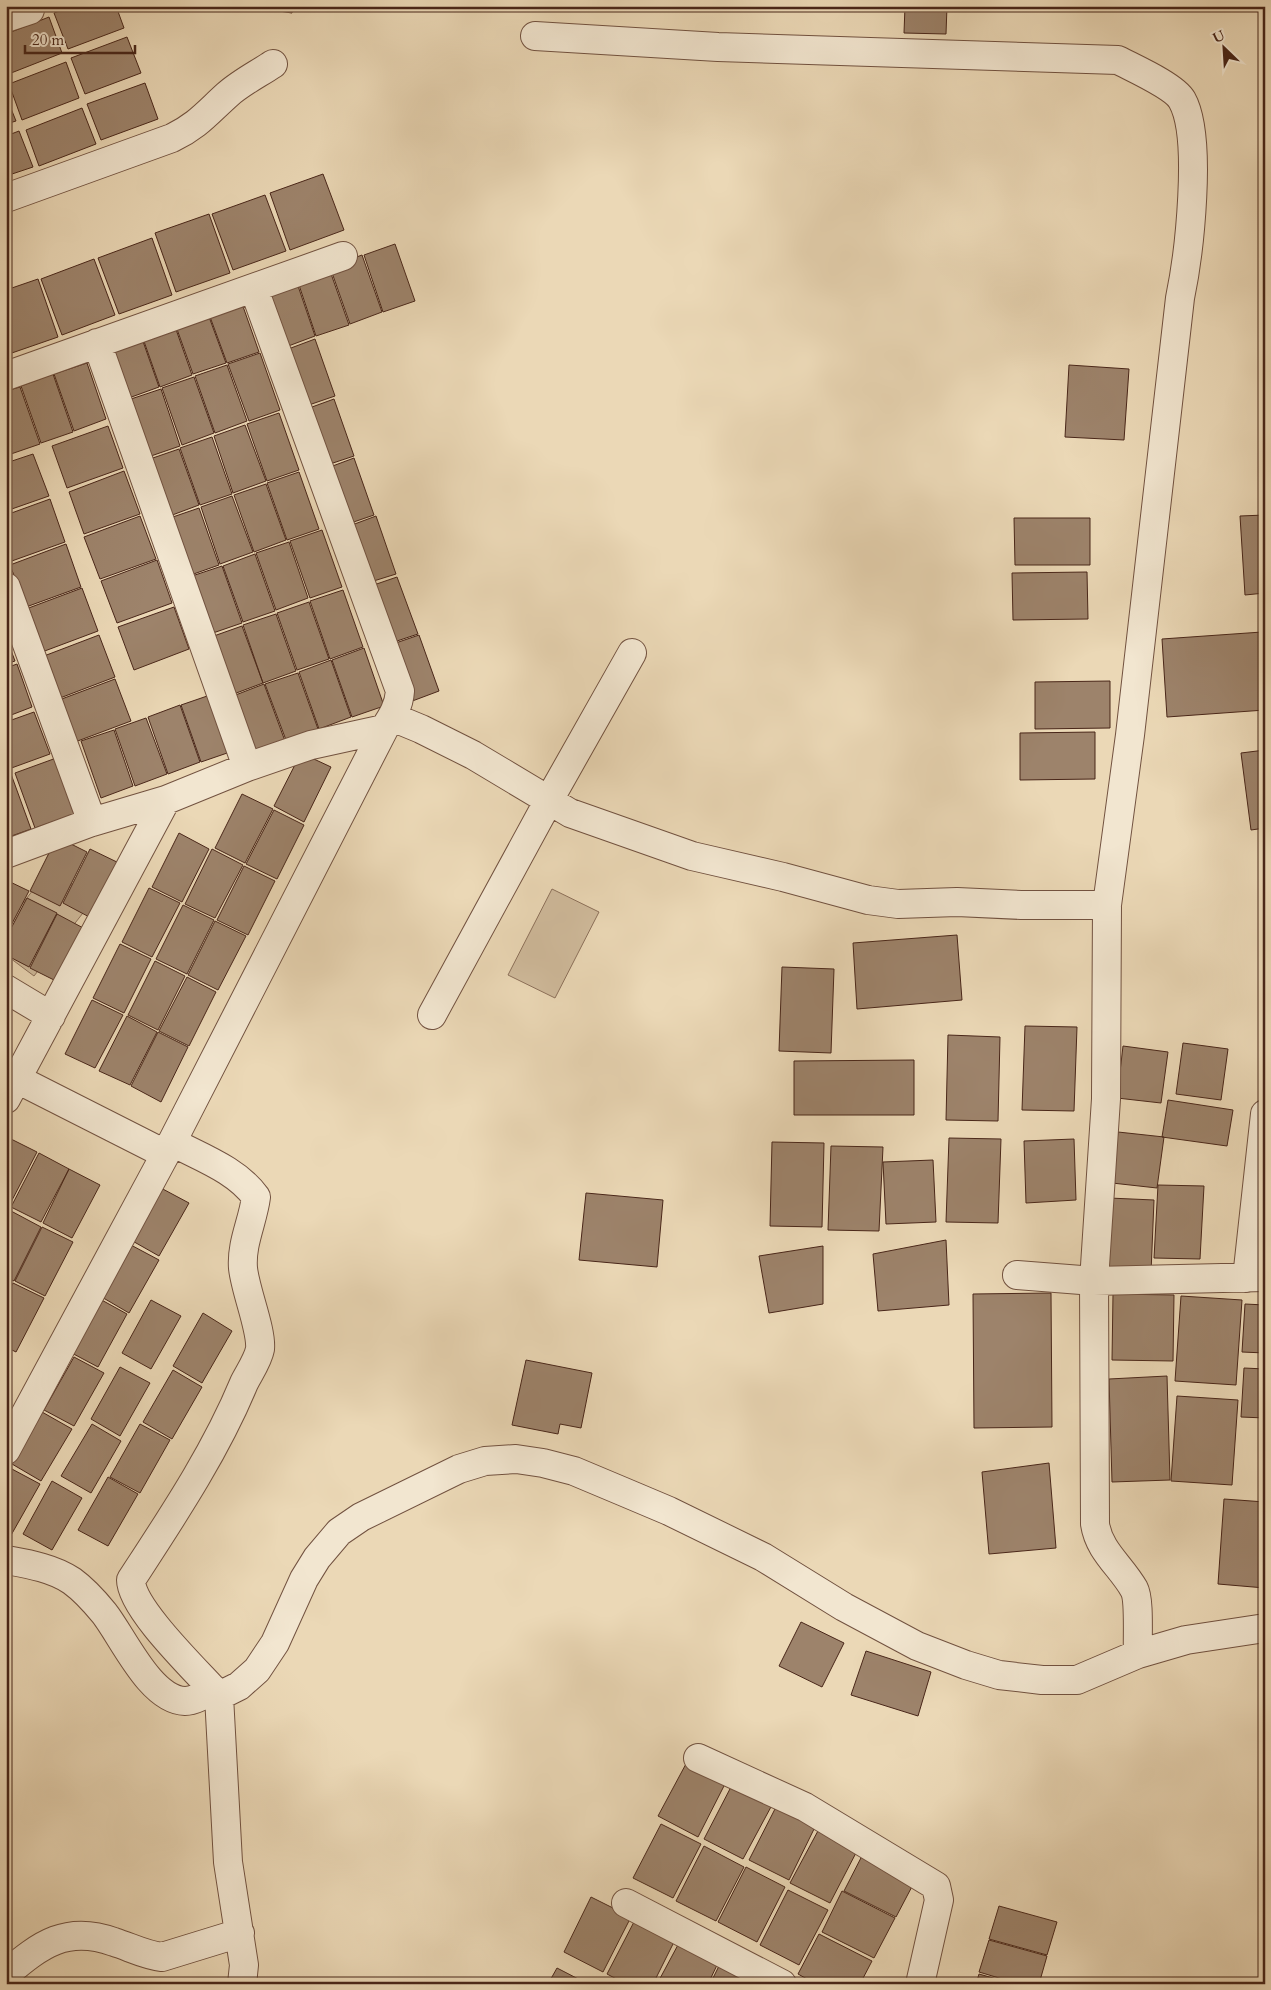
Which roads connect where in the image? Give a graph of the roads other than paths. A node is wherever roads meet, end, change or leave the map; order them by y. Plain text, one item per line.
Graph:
1 (535, 36) dead end
2 (272, 64) dead end
3 (6, 198) edge
4 (342, 256) dead end
5 (254, 289) junction
6 (96, 343) junction
7 (6, 376) edge
8 (6, 587) edge
9 (632, 653) dead end
10 (388, 723) junction
11 (247, 767) junction
12 (166, 800) junction
13 (549, 800) junction
14 (92, 822) junction
15 (6, 854) edge
16 (1108, 905) junction
17 (6, 989) edge
18 (432, 1015) dead end
19 (51, 1016) junction
20 (12, 1089) edge
21 (1265, 1114) edge
22 (168, 1148) junction
23 (1017, 1275) dead end
24 (1256, 1278) edge
25 (1094, 1281) junction
26 (6, 1450) edge
27 (6, 1560) edge
28 (1265, 1628) edge
29 (1138, 1654) junction
30 (216, 1693) junction
31 (698, 1758) dead end
32 (626, 1903) dead end
33 (234, 1935) junction
34 (6, 1974) edge
35 (242, 1984) edge
36 (782, 1984) edge
37 (920, 1984) edge

1 - 16 street
2 - 3 street
4 - 5 street
5 - 6 street
5 - 10 street
6 - 7 street
6 - 11 street
8 - 14 street
9 - 13 street
10 - 11 street
10 - 13 street
10 - 22 street
11 - 12 street
12 - 14 street
12 - 19 street
13 - 16 street
13 - 18 street
14 - 15 street
16 - 25 street
17 - 19 street
19 - 20 street
20 - 22 street
21 - 24 street
22 - 26 street
22 - 30 street
23 - 25 street
24 - 25 street
25 - 29 street
27 - 30 street
28 - 29 street
29 - 30 street
30 - 33 street
31 - 37 street
32 - 36 street
33 - 34 street
33 - 35 street

